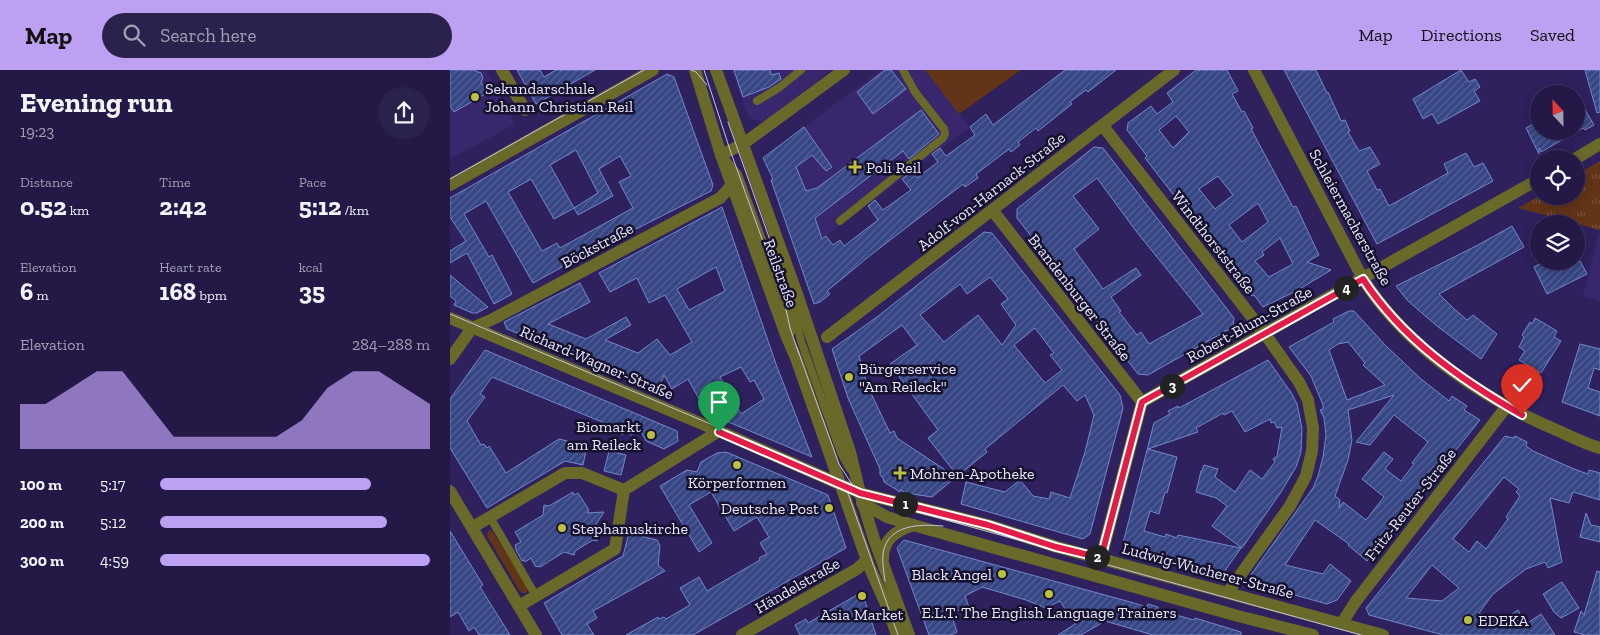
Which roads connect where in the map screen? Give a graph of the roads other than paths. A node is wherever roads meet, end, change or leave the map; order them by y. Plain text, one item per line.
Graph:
1 (502, 70) edge
2 (653, 70) edge
3 (685, 70) edge
4 (716, 70) edge
5 (801, 70) edge
6 (903, 70) edge
7 (1174, 70) edge
8 (1254, 70) edge
9 (838, 72) edge
10 (696, 74) edge
11 (756, 101) dead end
12 (525, 110) dead end
13 (1103, 126) junction
14 (743, 144) junction
15 (1600, 144) edge
16 (1585, 153) edge
17 (721, 155) junction
18 (1530, 184) edge
19 (450, 185) edge
20 (732, 185) junction
21 (993, 211) junction
22 (840, 221) dead end
23 (1363, 279) junction
24 (450, 318) edge
25 (472, 328) junction
26 (1265, 334) junction
27 (827, 337) dead end
28 (796, 358) junction
29 (450, 359) edge
30 (1142, 402) junction
31 (1506, 406) junction
32 (719, 432) junction
33 (1600, 448) edge
34 (841, 486) junction
35 (624, 490) junction
36 (450, 491) edge
37 (862, 499) junction
38 (490, 517) junction
39 (913, 525) junction
40 (473, 527) junction
41 (1101, 558) junction
42 (866, 560) junction
43 (883, 561) junction
44 (1228, 592) junction
45 (536, 596) junction
46 (519, 606) junction
47 (1344, 629) edge
48 (536, 635) edge
49 (742, 635) edge
50 (897, 635) edge
51 (909, 635) edge
52 (1313, 635) edge
53 (1383, 635) edge

1 - 12 street
2 - 19 street
3 - 10 street
4 - 14 street, Reilstraße
5 - 11 lane
6 - 22 lane
7 - 13 street, Adolf-von-Harnack-Straße
8 - 23 street, Schleiermacherstraße
9 - 14 street
10 - 17 street, Reilstraße
13 - 21 street, Adolf-von-Harnack-Straße
13 - 26 street, Windthorststraße
14 - 17 street
14 - 37 street, Reilstraße
15 - 16 street
17 - 20 street, Reilstraße
17 - 28 lane
18 - 23 street, Robert-Blum-Straße
20 - 25 street, Böckstraße
20 - 28 street, Reilstraße
21 - 27 street, Adolf-von-Harnack-Straße
21 - 30 street, Brandenburger Straße
23 - 26 street, Robert-Blum-Straße
23 - 31 street, Schleiermacherstraße
24 - 25 street, Richard-Wagner-Straße
25 - 29 street
25 - 32 street, Richard-Wagner-Straße
26 - 30 street, Robert-Blum-Straße
26 - 44 street, Windthorststraße
28 - 34 street, Reilstraße
30 - 41 street
31 - 33 street, Schleiermacherstraße
31 - 47 street, Fritz-Reuter-Straße
32 - 34 street, Richard-Wagner-Straße
32 - 35 street
34 - 37 street, Ludwig-Wucherer-Straße
34 - 42 street, Reilstraße
35 - 38 street
35 - 45 street
36 - 40 street
37 - 39 street, Ludwig-Wucherer-Straße
37 - 41 street, Ludwig-Wucherer-Straße
37 - 43 street, Reilstraße
38 - 40 street
38 - 45 lane
39 - 43 street
39 - 52 street, Ludwig-Wucherer-Straße
40 - 46 street
41 - 44 street, Ludwig-Wucherer-Straße
42 - 49 street, Händelstraße
42 - 50 street, Reilstraße
43 - 51 street, Reilstraße
44 - 47 street, Ludwig-Wucherer-Straße
45 - 46 street
46 - 48 street
47 - 53 street

